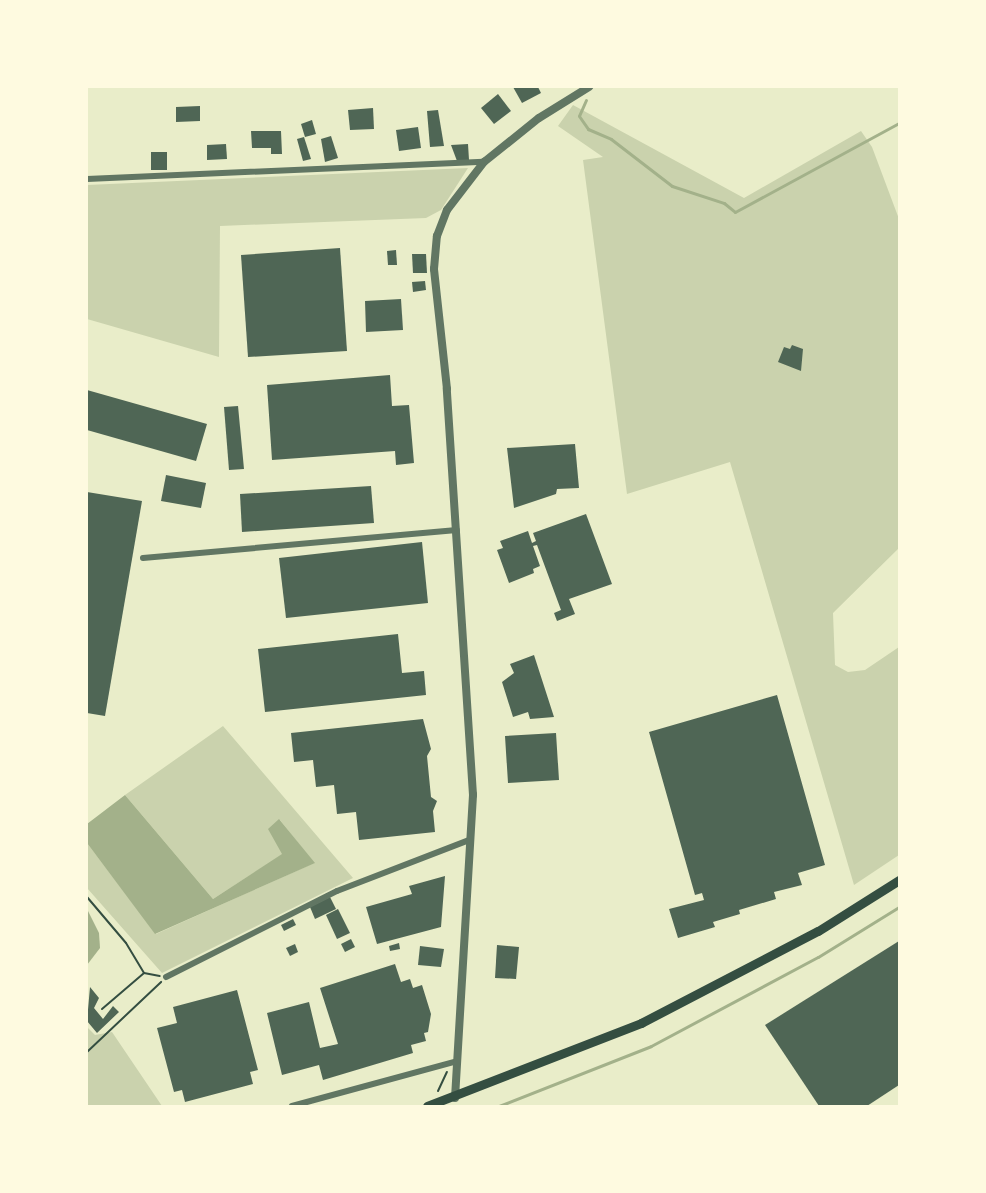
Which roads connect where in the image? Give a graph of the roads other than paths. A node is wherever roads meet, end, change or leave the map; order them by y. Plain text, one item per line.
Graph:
1 (589, 87) edge
2 (484, 162) junction
3 (87, 179) edge
4 (457, 530) junction
5 (143, 558) dead end
6 (470, 840) junction
7 (899, 880) edge
8 (166, 977) road end
9 (458, 1061) junction
10 (455, 1102) edge
11 (432, 1105) edge
12 (292, 1106) edge

1 - 2 street
2 - 3 street
2 - 4 street
4 - 5 street
4 - 6 street
6 - 8 street
6 - 9 street
7 - 10 main road
9 - 10 street
9 - 12 street
10 - 11 main road

